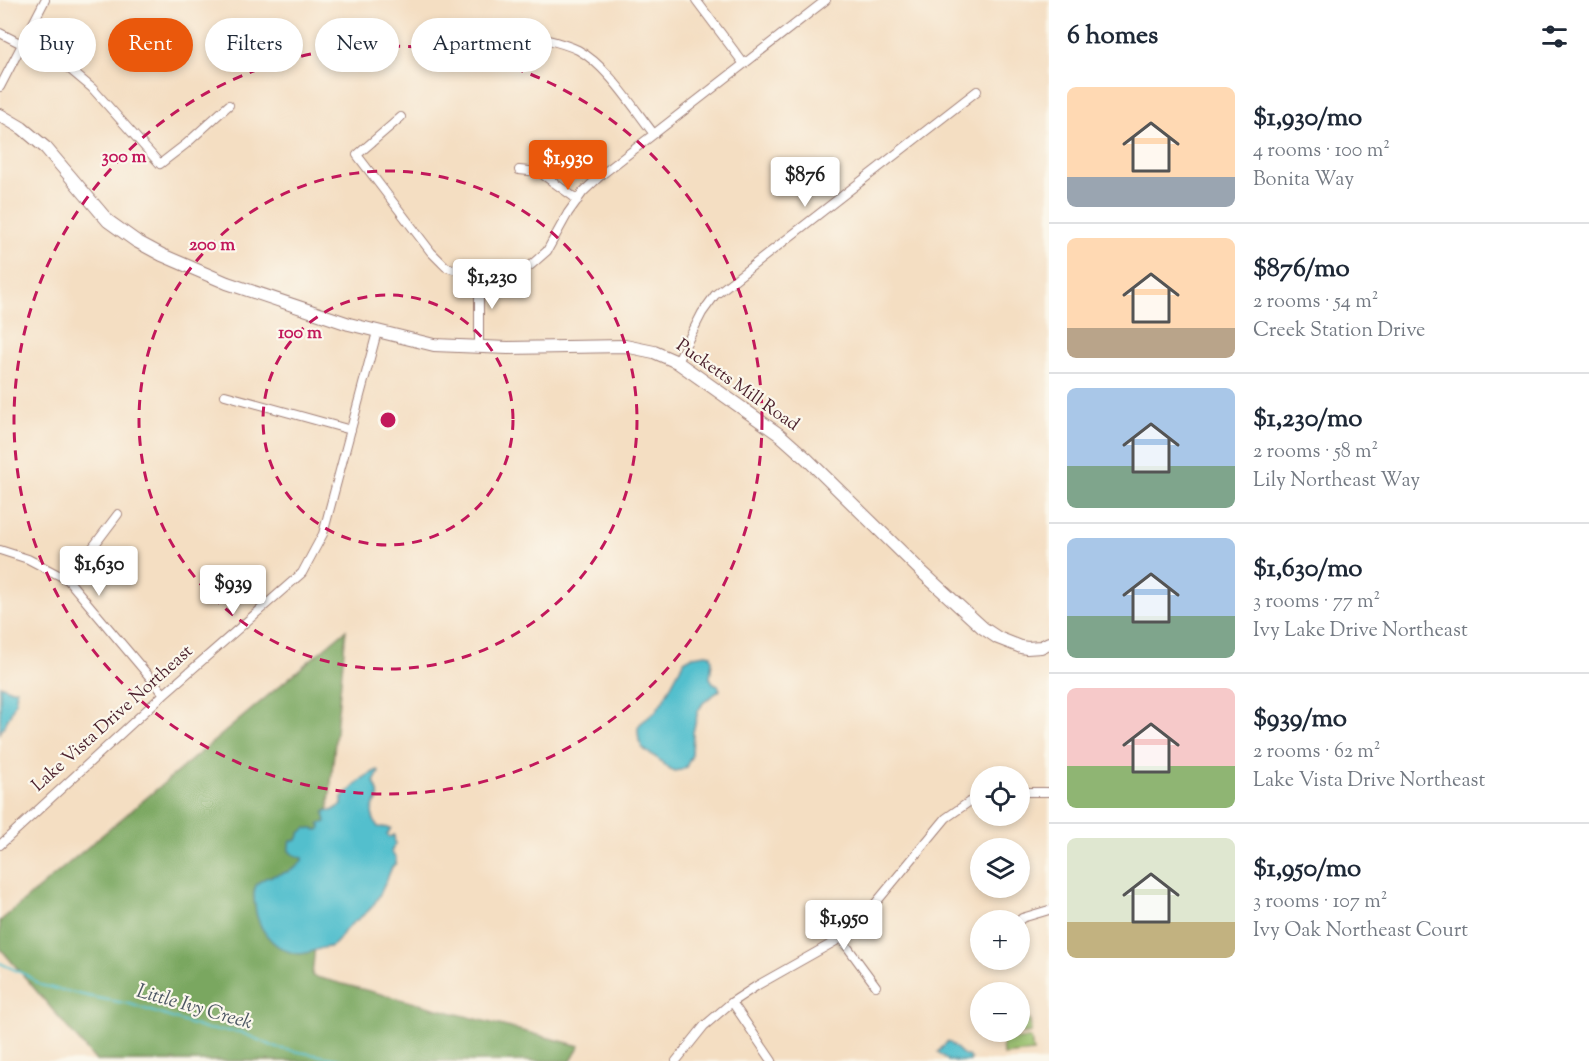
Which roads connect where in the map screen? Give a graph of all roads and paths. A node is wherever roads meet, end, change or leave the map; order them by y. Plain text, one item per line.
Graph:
1 (45, 0) edge
2 (696, 0) edge
3 (826, 0) edge
4 (36, 18) edge
5 (0, 33) edge
6 (552, 41) edge
7 (18, 42) edge
8 (18, 53) edge
9 (744, 64) junction
10 (73, 72) edge
11 (0, 87) edge
12 (977, 91) dead end
13 (230, 105) dead end
14 (0, 116) edge
15 (402, 117) dead end
16 (654, 134) junction
17 (519, 170) dead end
18 (578, 200) junction
19 (479, 274) junction
20 (377, 332) junction
21 (479, 346) junction
22 (677, 362) junction
23 (225, 395) dead end
24 (351, 430) junction
25 (118, 514) dead end
26 (0, 550) edge
27 (68, 580) junction
28 (1049, 644) edge
29 (164, 694) junction
30 (1030, 792) edge
31 (1049, 792) edge
32 (970, 802) edge
33 (0, 844) edge
34 (1049, 910) edge
35 (1030, 916) edge
36 (840, 937) junction
37 (876, 986) dead end
38 (732, 1002) junction
39 (676, 1061) edge
40 (772, 1061) edge

1 - 4 street
2 - 9 street
3 - 9 street
5 - 7 street
6 - 16 street
8 - 11 street
9 - 16 street
10 - 13 street
12 - 22 street
14 - 20 street, Pucketts Mill Road
15 - 19 street
16 - 18 street
17 - 18 street
18 - 19 street
19 - 21 street
20 - 21 street, Pucketts Mill Road
20 - 24 street, Lake Vista Drive Northeast
21 - 22 street, Pucketts Mill Road
22 - 28 street, Pucketts Mill Road
23 - 24 street
24 - 29 street, Lake Vista Drive Northeast
25 - 27 street
26 - 27 street
27 - 29 street
29 - 33 street, Lake Vista Drive Northeast
30 - 31 street
32 - 36 street
34 - 35 street
36 - 37 street
36 - 38 street
38 - 39 street
38 - 40 street

